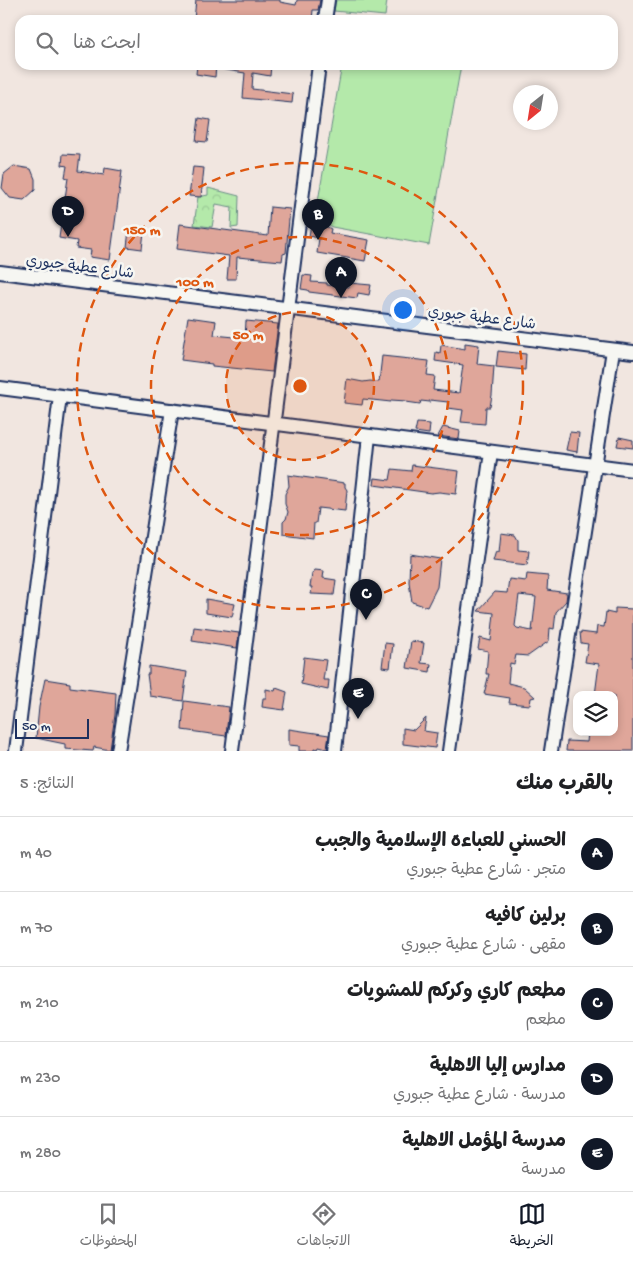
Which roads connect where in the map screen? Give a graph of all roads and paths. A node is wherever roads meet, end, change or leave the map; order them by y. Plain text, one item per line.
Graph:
1 (328, 0) edge
2 (326, 15) edge
3 (318, 70) edge
4 (0, 272) edge
5 (288, 309) junction
6 (613, 350) junction
7 (633, 352) edge
8 (0, 388) edge
9 (60, 396) junction
10 (172, 410) junction
11 (274, 424) junction
12 (369, 436) junction
13 (491, 452) junction
14 (596, 465) junction
15 (633, 470) edge
16 (16, 751) edge
17 (118, 751) edge
18 (232, 751) edge
19 (335, 751) edge
20 (449, 751) edge
21 (550, 751) edge

1 - 2 street
3 - 5 street
4 - 5 street, شارع عطية جبوري
5 - 6 street, شارع عطية جبوري
5 - 11 street
6 - 7 street, شارع عطية جبوري
6 - 14 street
8 - 9 street
9 - 10 street
9 - 16 street
10 - 11 street
10 - 17 street
11 - 12 street
11 - 18 street
12 - 13 street
12 - 19 street
13 - 14 street
13 - 20 street
14 - 15 street
14 - 21 street

